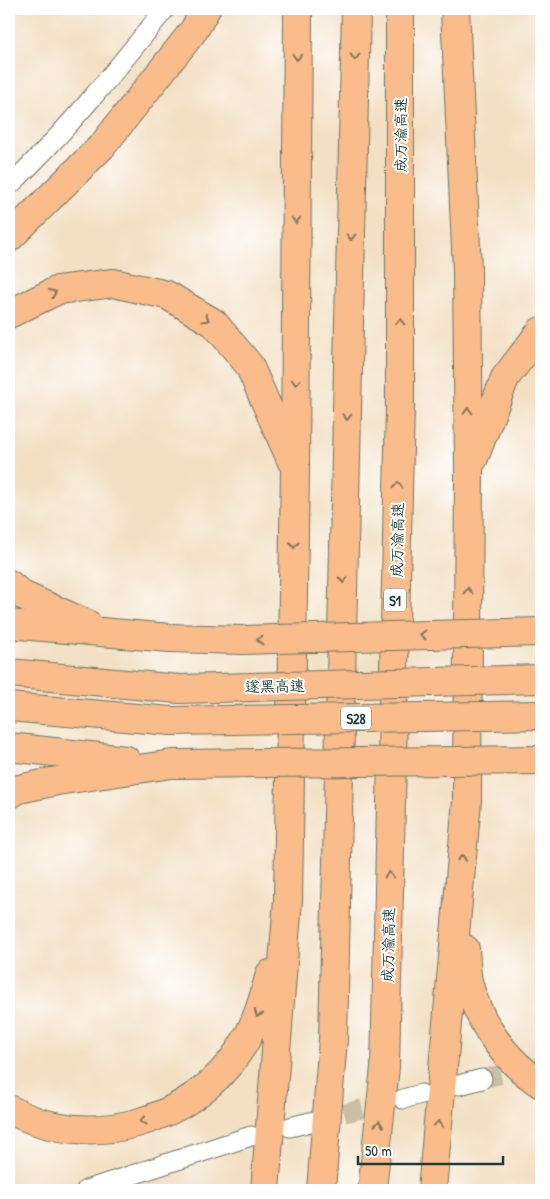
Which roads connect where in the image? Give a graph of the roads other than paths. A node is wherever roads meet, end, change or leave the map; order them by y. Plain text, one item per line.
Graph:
1 (165, 9) edge
2 (206, 9) edge
3 (298, 9) edge
4 (356, 9) edge
5 (400, 9) edge
6 (455, 9) edge
7 (9, 186) edge
8 (9, 238) edge
9 (9, 314) edge
10 (541, 331) edge
11 (295, 470) junction
12 (469, 471) junction
13 (9, 584) edge
14 (9, 624) edge
15 (541, 632) edge
16 (106, 633) junction
17 (9, 673) edge
18 (541, 680) edge
19 (9, 707) edge
20 (541, 715) edge
21 (9, 747) edge
22 (541, 760) edge
23 (172, 764) junction
24 (9, 795) edge
25 (459, 894) junction
26 (288, 900) junction
27 (482, 1079) tunnel mouth
28 (541, 1084) edge
29 (459, 1085) dead end
30 (421, 1094) dead end
31 (403, 1099) tunnel mouth
32 (9, 1109) edge
33 (314, 1121) tunnel mouth
34 (290, 1127) dead end
35 (251, 1136) dead end
36 (86, 1190) edge
37 (265, 1190) edge
38 (321, 1190) edge
39 (372, 1190) edge
40 (432, 1190) edge

1 - 7 street
2 - 8 highway
3 -> 11 highway
4 -> 38 highway
39 -> 5 highway, 成万渝高速 / S1
12 -> 6 highway
9 -> 11 highway
10 - 12 highway
11 -> 26 highway
25 -> 12 highway
13 - 16 highway
14 - 16 highway
15 -> 16 highway, bridge
17 - 18 highway, 遂黑高速 / S28, bridge
19 - 20 highway, S28, bridge
21 - 23 highway
22 - 23 highway, bridge
23 - 24 highway
25 - 28 highway
40 -> 25 highway
26 -> 32 highway
26 - 37 highway
27 - 29 street
30 - 31 street
33 - 34 street
35 - 36 street

